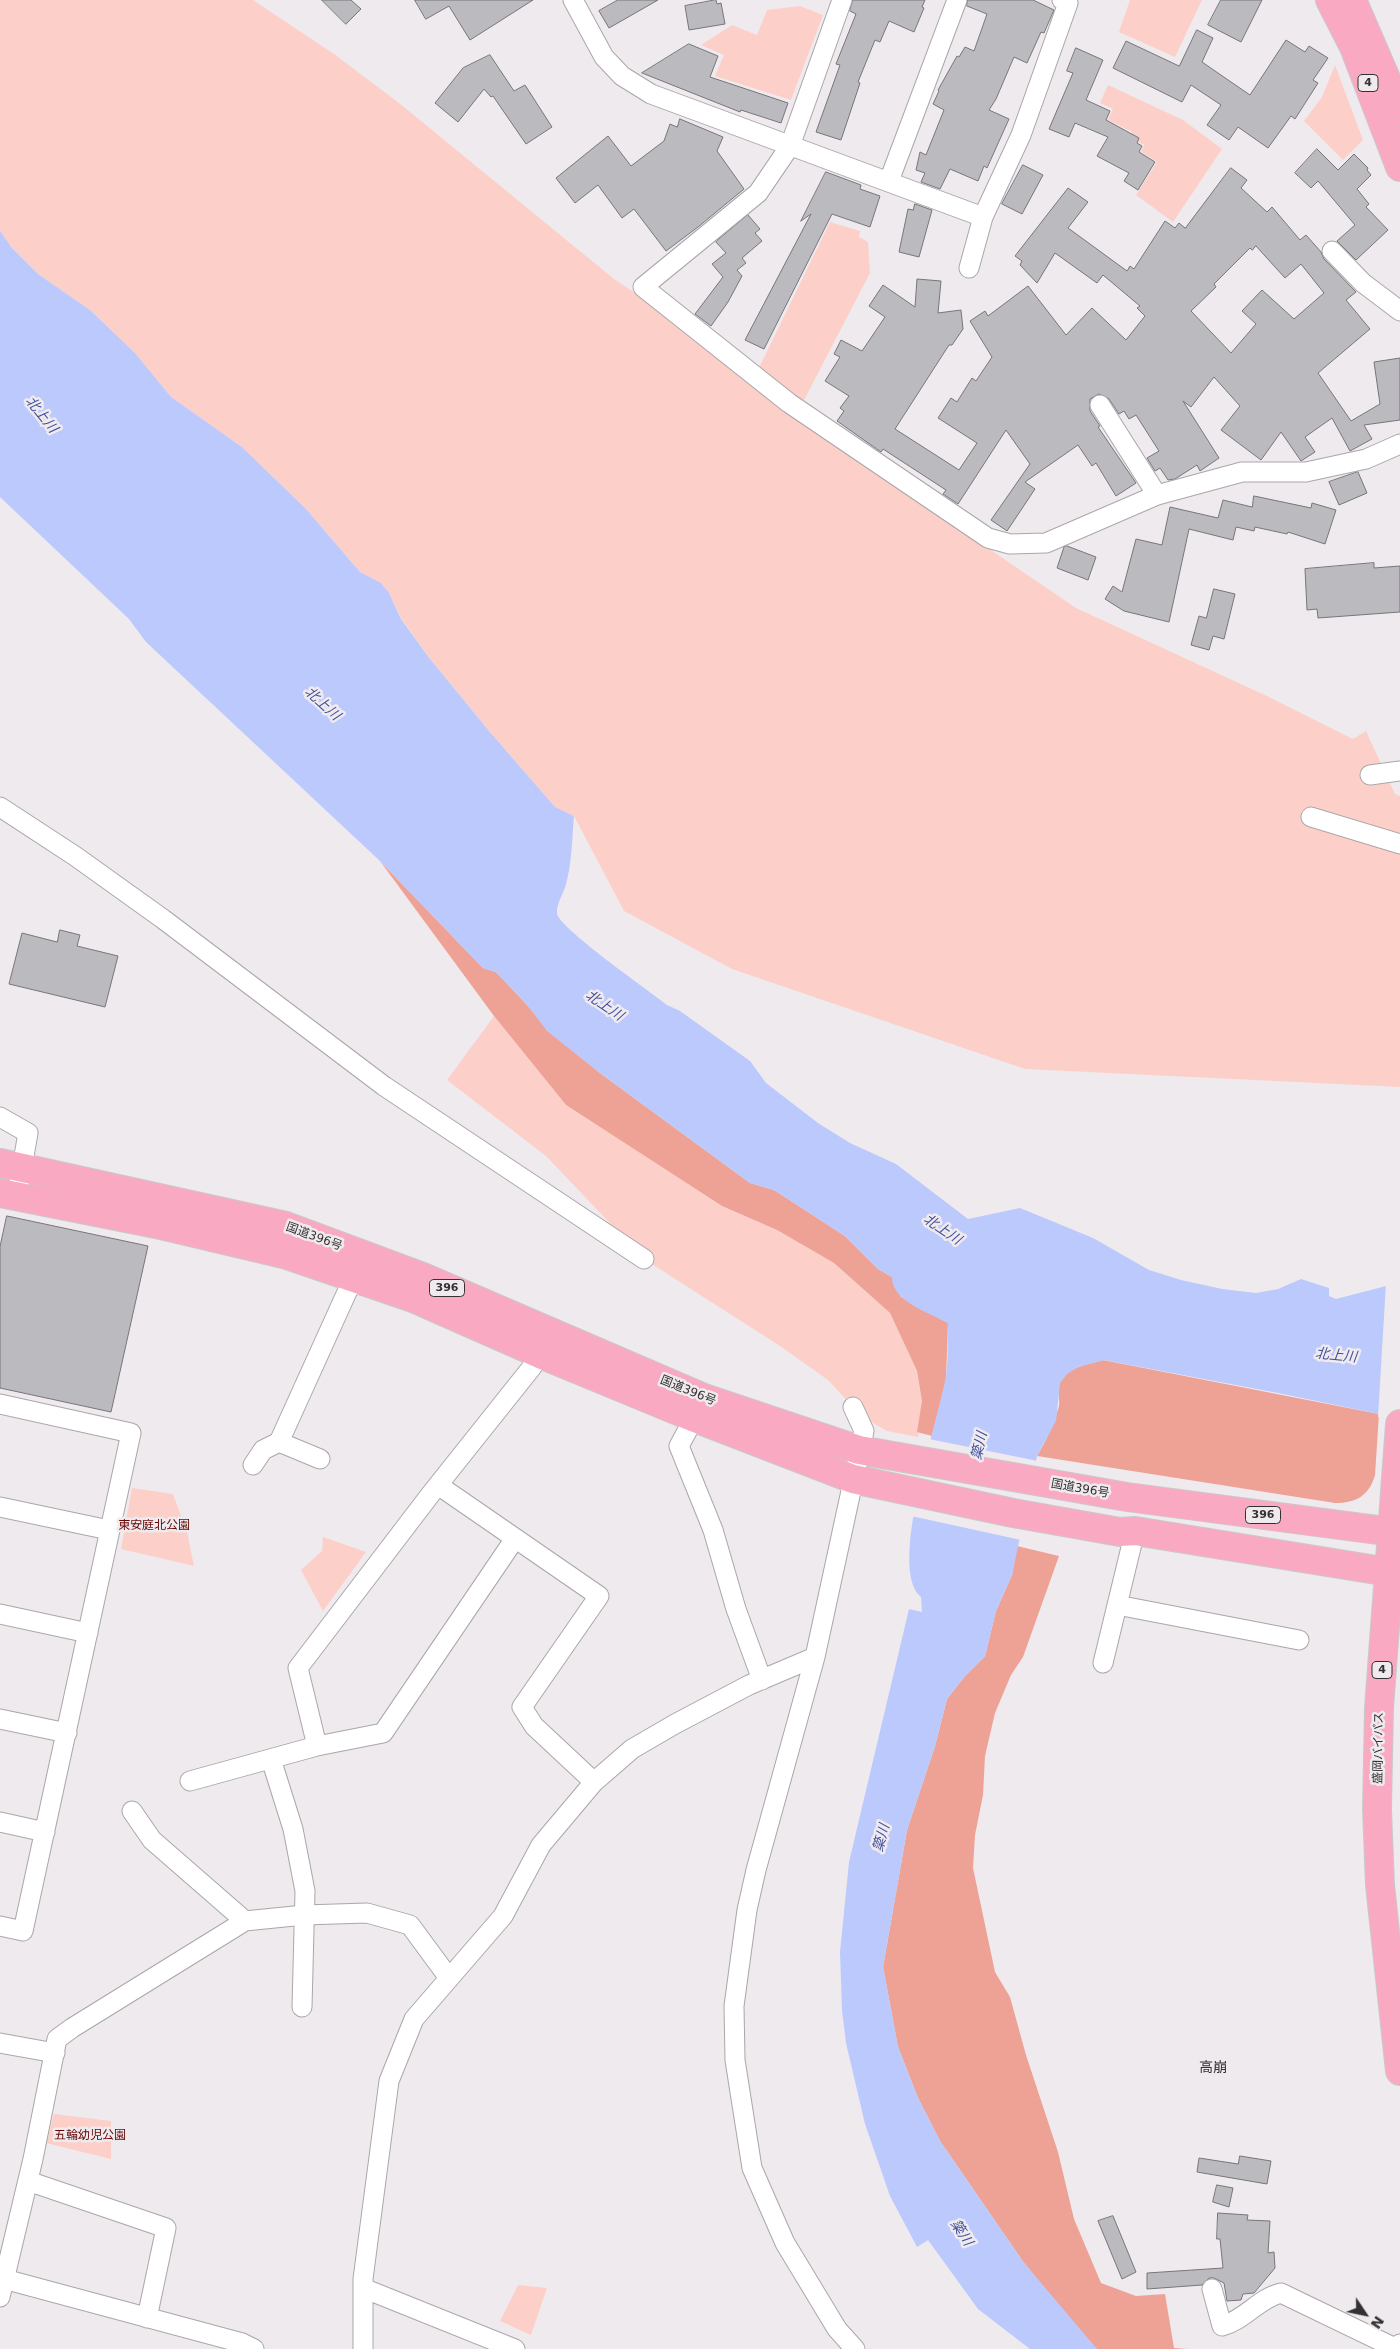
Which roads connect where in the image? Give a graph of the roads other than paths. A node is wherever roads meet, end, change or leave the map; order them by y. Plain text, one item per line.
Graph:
1 (573, 0) edge
2 (842, 0) edge
3 (957, 0) edge
4 (1062, 0) edge
5 (1330, 0) edge
6 (1352, 0) edge
7 (1400, 111) edge
8 (790, 146) junction
9 (1400, 167) edge
10 (888, 181) junction
11 (982, 217) junction
12 (1332, 251) dead end
13 (969, 268) dead end
14 (1400, 311) edge
15 (1100, 405) dead end
16 (1400, 444) edge
17 (1157, 495) junction
18 (1400, 771) edge
19 (1370, 775) dead end
20 (0, 807) edge
21 (1311, 817) dead end
22 (1400, 844) edge
23 (0, 1117) edge
24 (11, 1166) edge
25 (8, 1194) edge
26 (644, 1259) dead end
27 (362, 1267) junction
28 (546, 1344) junction
29 (0, 1404) edge
30 (853, 1407) dead end
31 (700, 1408) junction
32 (1400, 1424) edge
33 (279, 1442) junction
34 (870, 1452) junction
35 (320, 1459) dead end
36 (253, 1465) dead end
37 (864, 1482) junction
38 (438, 1485) junction
39 (0, 1507) edge
40 (109, 1530) junction
41 (1127, 1532) junction
42 (1396, 1533) edge
43 (514, 1540) junction
44 (1389, 1572) junction
45 (1117, 1605) junction
46 (0, 1614) edge
47 (88, 1633) junction
48 (1299, 1640) dead end
49 (815, 1657) junction
50 (1102, 1663) dead end
51 (762, 1680) junction
52 (0, 1719) edge
53 (67, 1733) junction
54 (317, 1746) junction
55 (271, 1759) junction
56 (190, 1781) dead end
57 (594, 1782) junction
58 (132, 1811) dead end
59 (0, 1822) edge
60 (45, 1832) junction
61 (304, 1915) junction
62 (245, 1921) junction
63 (0, 1926) edge
64 (449, 1978) junction
65 (302, 2007) dead end
66 (0, 2043) edge
67 (55, 2053) junction
68 (1400, 2071) edge
69 (28, 2181) junction
70 (2, 2288) edge
71 (363, 2288) junction
72 (1212, 2289) dead end
73 (147, 2318) junction
74 (1400, 2344) edge
75 (254, 2349) edge
76 (364, 2349) edge
77 (515, 2349) edge
78 (855, 2349) edge

1 - 8 street
2 - 8 street
3 - 10 street
4 - 11 street
5 - 9 highway, 4
6 - 7 highway, 4
8 - 10 street
8 - 17 street
10 - 11 street
11 - 13 street
12 - 14 street
15 - 17 street
16 - 17 street
18 - 19 street
20 - 26 street
21 - 22 street
23 - 24 street
24 - 25 street
24 - 27 highway, 国道396号 / 396
25 - 27 highway, 国道396号 / 396
27 - 28 highway, 国道396号 / 396
27 - 33 street
28 - 31 highway, 国道396号 / 396
28 - 38 street
29 - 40 street
30 - 34 street
31 - 34 highway, 国道396号 / 396
31 - 37 highway, 国道396号 / 396
31 - 51 street
32 - 42 highway, 盛岡バイパス / 4
33 - 35 street
33 - 36 street
34 - 37 street
34 - 42 highway, 国道396号 / 396
37 - 41 highway, 国道396号 / 396
37 - 49 street
38 - 43 street
38 - 54 street
39 - 40 street
40 - 47 street
41 - 44 highway, 国道396号 / 396
41 - 45 street
42 - 44 highway, 盛岡バイパス / 4
43 - 54 street
43 - 57 street
44 - 68 highway, 盛岡バイパス / 4
45 - 48 street
45 - 50 street
46 - 47 street
47 - 53 street
49 - 51 street
49 - 78 street
51 - 57 street
52 - 53 street
53 - 60 street
54 - 55 street
55 - 56 street
55 - 61 street
57 - 64 street
58 - 62 street
59 - 60 street
60 - 63 street
61 - 62 street
61 - 64 street
61 - 65 street
62 - 67 street
64 - 71 street
66 - 67 street
67 - 69 street
69 - 70 street
69 - 73 street
70 - 73 street
71 - 76 street
71 - 77 street
72 - 74 street
73 - 75 street

